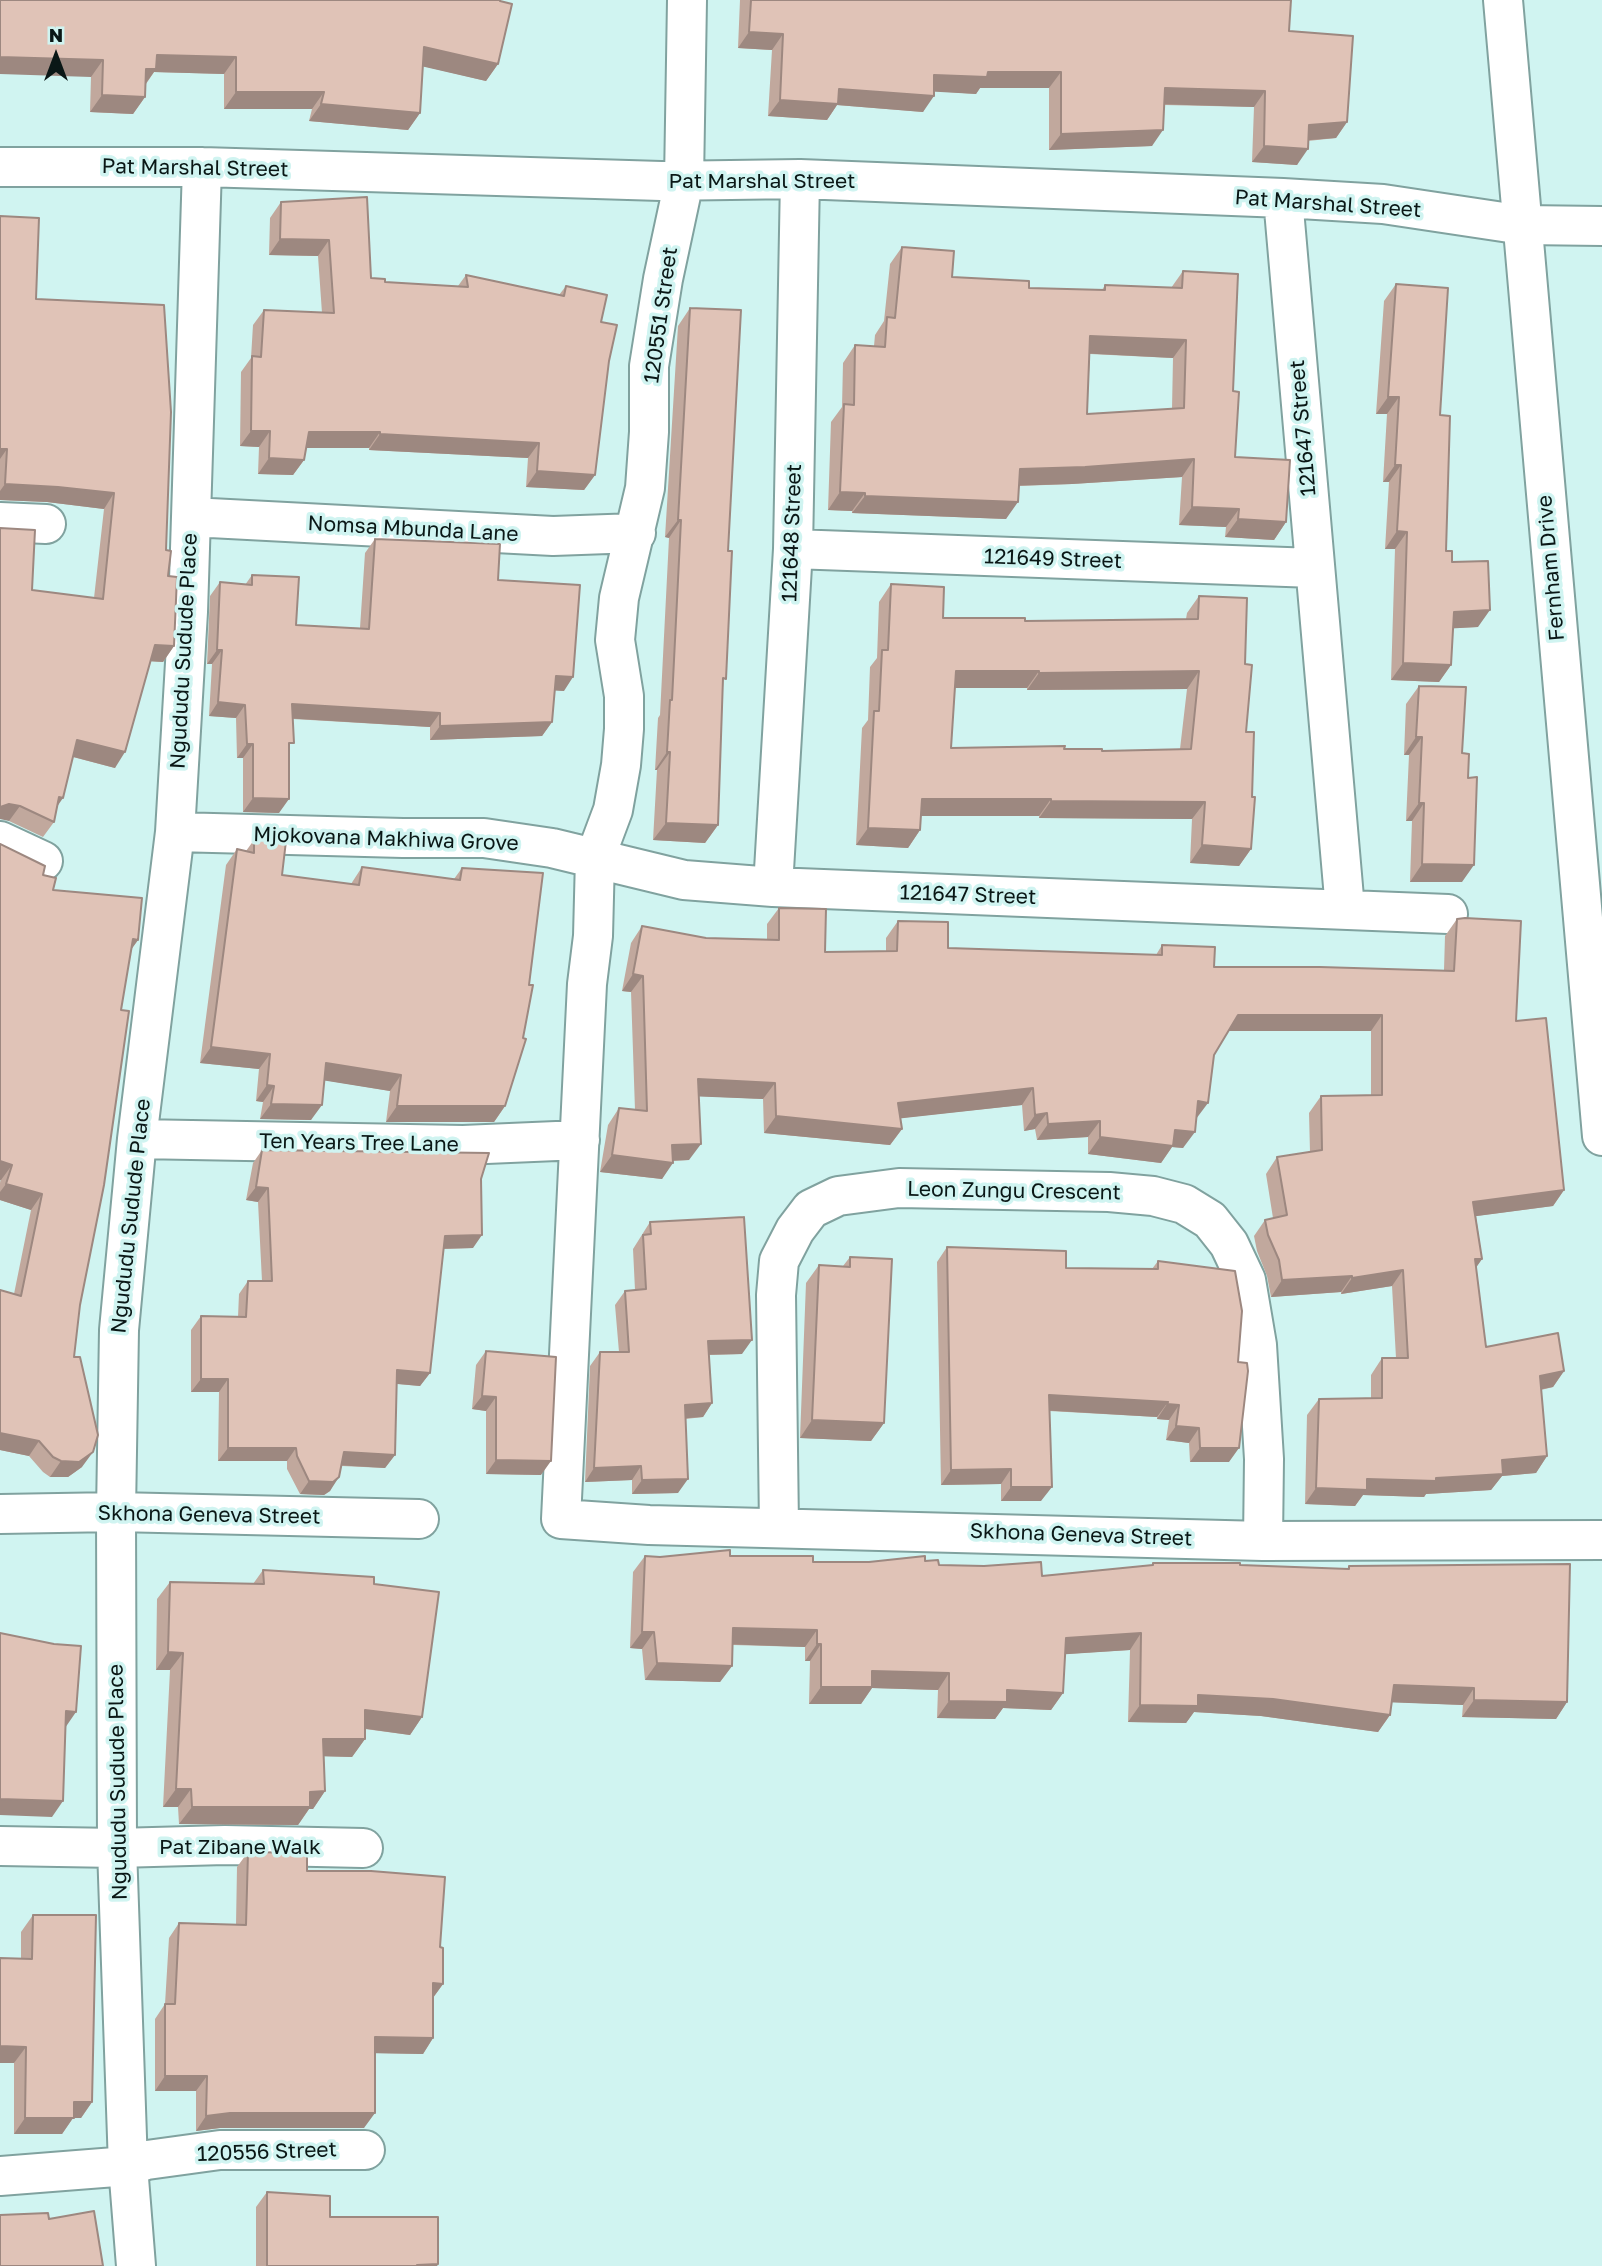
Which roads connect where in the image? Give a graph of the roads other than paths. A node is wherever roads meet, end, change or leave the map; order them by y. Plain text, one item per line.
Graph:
1 (687, 0) edge
2 (1503, 0) edge
3 (0, 167) edge
4 (202, 167) junction
5 (800, 179) junction
6 (684, 181) junction
7 (1283, 198) junction
8 (1522, 225) junction
9 (1602, 226) edge
10 (191, 517) junction
11 (0, 522) edge
12 (46, 524) dead end
13 (636, 533) junction
14 (793, 549) junction
15 (1314, 568) junction
16 (175, 832) junction
17 (0, 841) edge
18 (595, 858) junction
19 (43, 861) dead end
20 (773, 887) junction
21 (1345, 909) junction
22 (1448, 914) dead end
23 (1602, 1136) edge
24 (137, 1139) junction
25 (580, 1140) junction
26 (116, 1512) junction
27 (0, 1514) edge
28 (419, 1519) dead end
29 (561, 1519) joint
30 (779, 1527) junction
31 (1602, 1540) edge
32 (1263, 1541) junction
33 (0, 1846) edge
34 (117, 1848) junction
35 (363, 1848) dead end
36 (365, 2150) dead end
37 (128, 2166) junction
38 (0, 2176) edge
39 (136, 2266) edge

1 - 6 street, 120551 Street
2 - 8 street, Fernham Drive
3 - 4 street, Pat Marshal Street
4 - 6 street, Pat Marshal Street
4 - 10 street, Ngududu Sudude Place
5 - 6 street, Pat Marshal Street
5 - 7 street, Pat Marshal Street
5 - 14 street, 121648 Street
6 - 13 street, 120551 Street
7 - 8 street, Pat Marshal Street
7 - 15 street, 121647 Street
8 - 9 street, Pat Marshal Street
8 - 23 street, Fernham Drive
10 - 13 street, Nomsa Mbunda Lane
10 - 16 street, Ngududu Sudude Place
11 - 12 street
13 - 18 street, 120551 Street
14 - 15 street, 121649 Street
14 - 20 street, 121648 Street
15 - 21 street, 121647 Street
16 - 18 street, Mjokovana Makhiwa Grove
16 - 24 street, Ngududu Sudude Place
17 - 19 street
18 - 20 street, 121647 Street
18 - 25 street, 120551 Street
20 - 21 street, 121647 Street
21 - 22 street, 121647 Street
24 - 25 street, Ten Years Tree Lane
24 - 26 street, Ngududu Sudude Place
25 - 29 street, 120551 Street
26 - 27 street, Skhona Geneva Street
26 - 28 street, Skhona Geneva Street
26 - 34 street, Ngududu Sudude Place
29 - 30 street, Skhona Geneva Street
30 - 32 street, Skhona Geneva Street
30 - 32 street, Leon Zungu Crescent
31 - 32 street, Skhona Geneva Street
33 - 34 street, Pat Zibane Walk
34 - 35 street, Pat Zibane Walk
34 - 37 street, Ngududu Sudude Place
36 - 37 street, 120556 Street
37 - 38 street, 120556 Street
37 - 39 street, Ngududu Sudude Place

